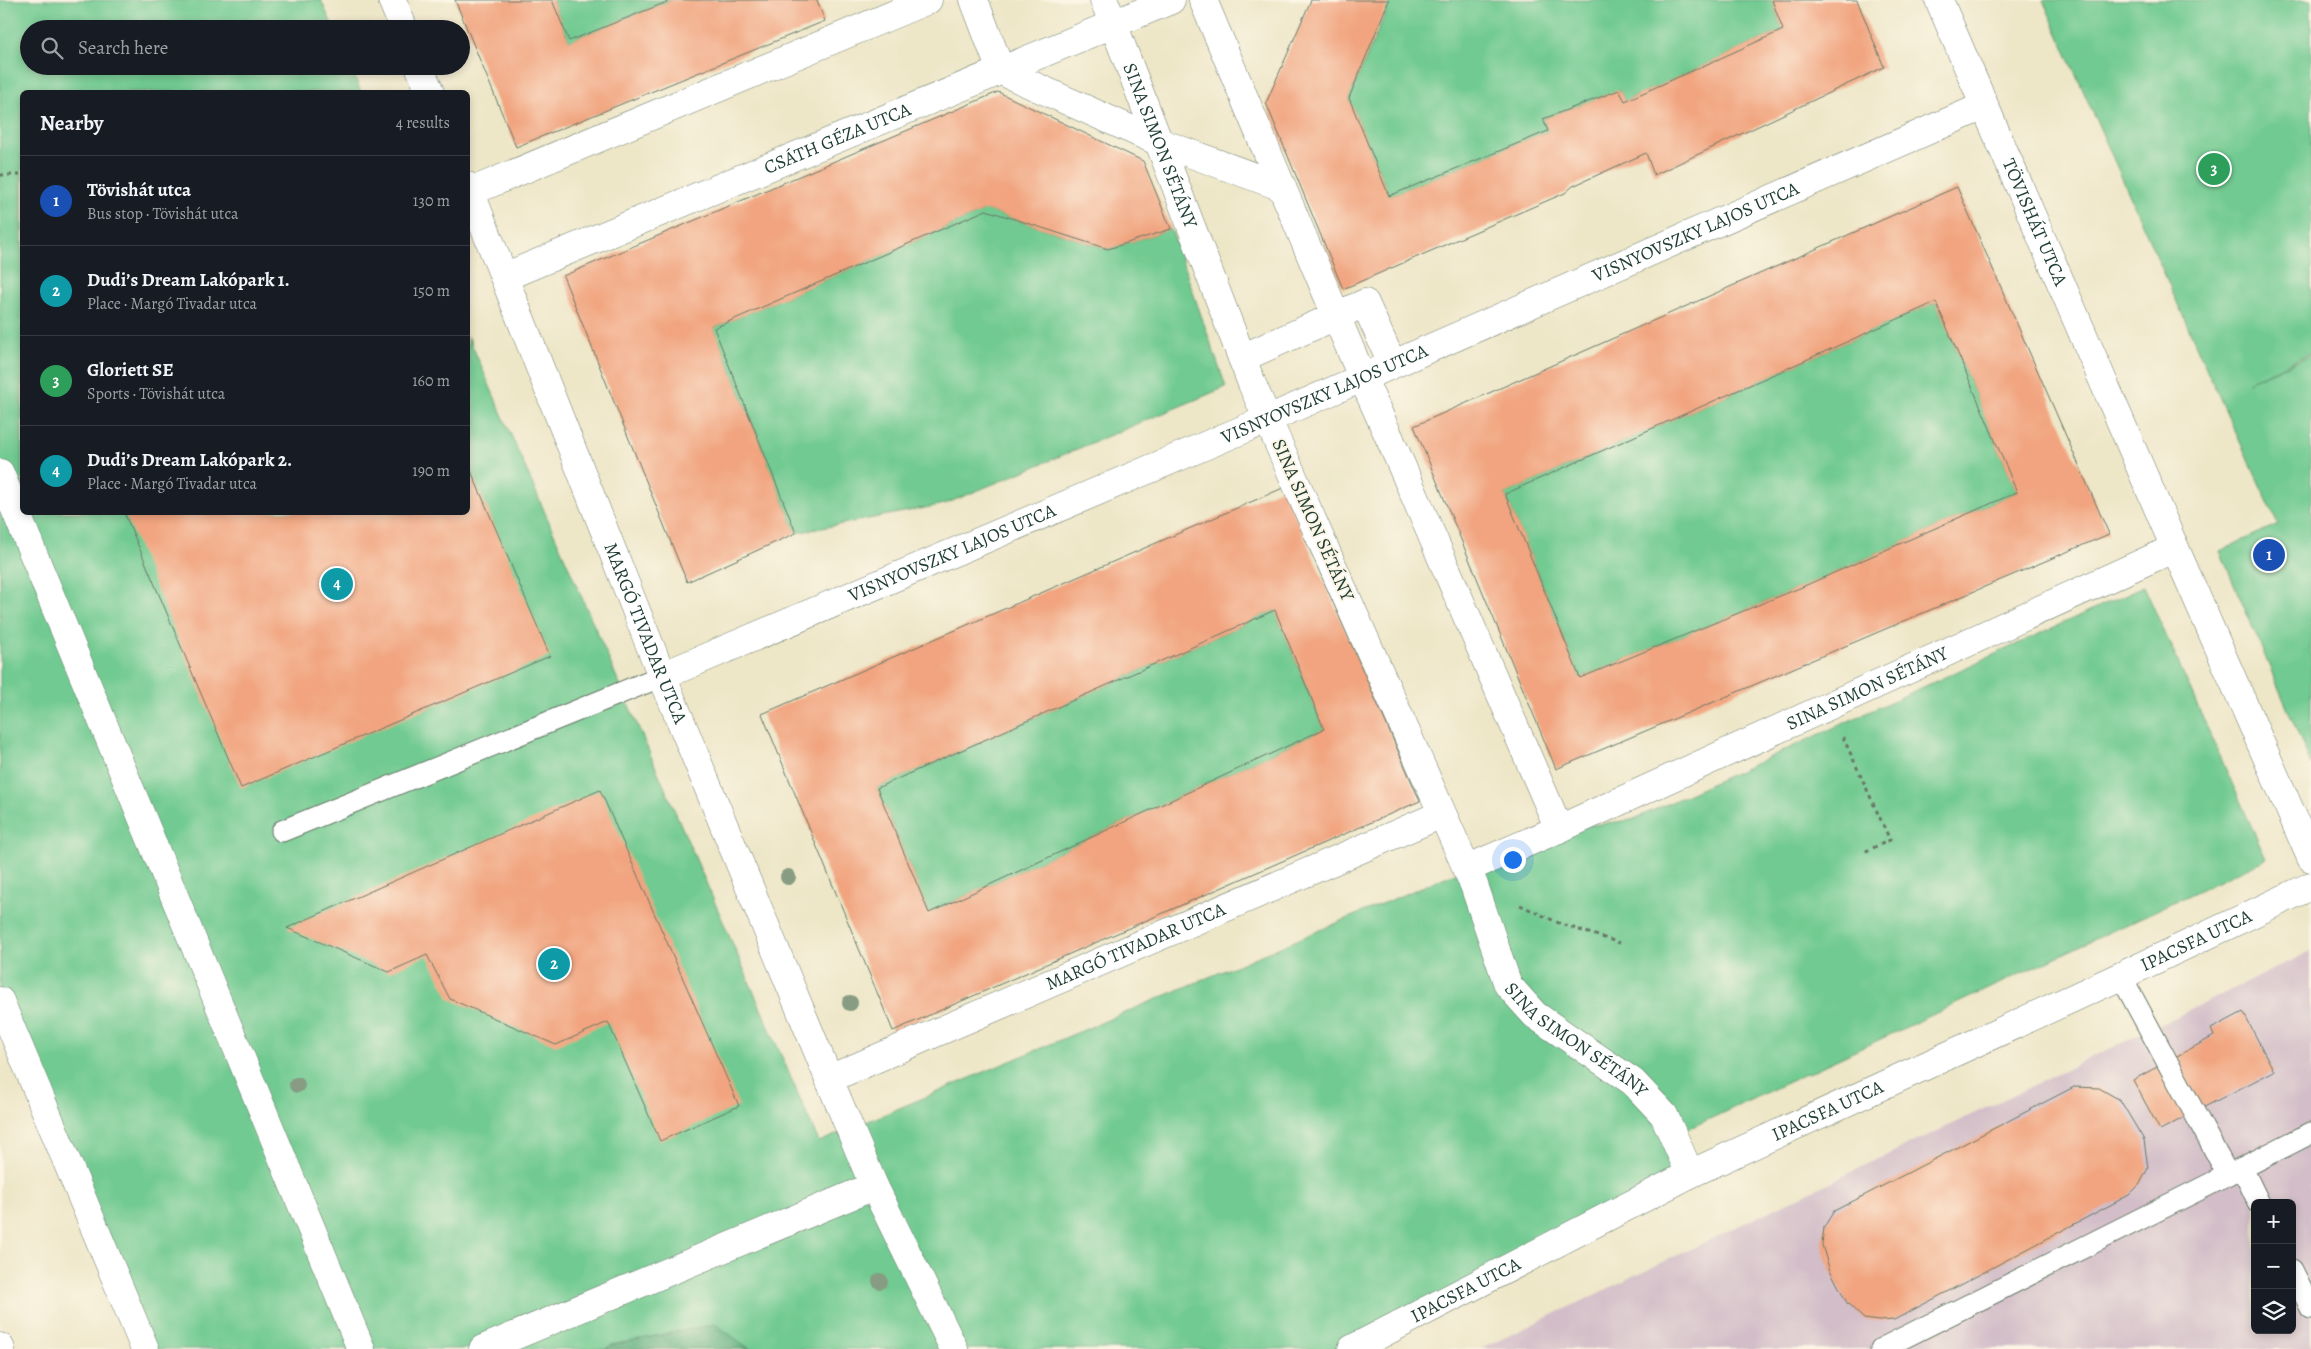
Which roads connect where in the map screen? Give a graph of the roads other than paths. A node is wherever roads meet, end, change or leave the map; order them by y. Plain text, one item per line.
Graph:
1 (392, 0) edge
2 (928, 0) edge
3 (974, 0) edge
4 (1171, 0) edge
5 (1203, 0) edge
6 (1939, 0) edge
7 (1109, 12) edge
8 (400, 20) edge
9 (1001, 71) junction
10 (423, 75) edge
11 (429, 90) edge
12 (1984, 106) junction
13 (1159, 142) junction
14 (1282, 186) junction
15 (470, 189) edge
16 (470, 196) edge
17 (474, 223) edge
18 (504, 277) junction
19 (1336, 316) junction
20 (1242, 358) junction
21 (1392, 363) junction
22 (1362, 377) junction
23 (1268, 419) junction
24 (0, 473) edge
25 (2174, 548) junction
26 (662, 676) junction
27 (1442, 814) junction
28 (1559, 829) junction
29 (282, 831) dead end
30 (2311, 858) edge
31 (1470, 877) junction
32 (2311, 886) edge
33 (2122, 976) junction
34 (0, 1001) edge
35 (828, 1079) junction
36 (2311, 1133) edge
37 (2235, 1172) junction
38 (1690, 1174) junction
39 (874, 1186) junction
40 (2256, 1199) edge
41 (2296, 1278) edge
42 (2311, 1308) edge
43 (145, 1349) edge
44 (361, 1349) edge
45 (483, 1349) edge
46 (954, 1349) edge
47 (1352, 1349) edge
48 (1881, 1349) edge

1 - 8 street
2 - 15 street
3 - 9 street
4 - 7 street, CSÁTH GÉZA UTCA
5 - 14 street
6 - 12 street, TÖVISHÁT UTCA
7 - 9 street, CSÁTH GÉZA UTCA
7 - 13 street, SINA SIMON SÉTÁNY
9 - 13 street
9 - 18 street, CSÁTH GÉZA UTCA
10 - 11 street
12 - 21 street, VISNYOVSZKY LAJOS UTCA
12 - 25 street, TÖVISHÁT UTCA
13 - 14 street
13 - 20 street, SINA SIMON SÉTÁNY
14 - 19 street
16 - 17 street, MARGÓ TIVADAR UTCA
17 - 18 street, MARGÓ TIVADAR UTCA
18 - 26 street, MARGÓ TIVADAR UTCA
19 - 20 street
19 - 21 street
19 - 22 street
20 - 23 street, SINA SIMON SÉTÁNY
21 - 22 street, VISNYOVSZKY LAJOS UTCA
22 - 23 street, VISNYOVSZKY LAJOS UTCA
22 - 28 street
23 - 26 street, VISNYOVSZKY LAJOS UTCA
23 - 27 street, SINA SIMON SÉTÁNY
24 - 44 street
25 - 28 street, SINA SIMON SÉTÁNY
25 - 30 street, TÖVISHÁT UTCA
26 - 29 lane
26 - 35 street, MARGÓ TIVADAR UTCA
27 - 31 street, SINA SIMON SÉTÁNY
27 - 35 street, MARGÓ TIVADAR UTCA
28 - 31 street, SINA SIMON SÉTÁNY
31 - 38 street, SINA SIMON SÉTÁNY
32 - 33 street, IPACSFA UTCA
33 - 37 lane
33 - 38 street, IPACSFA UTCA
34 - 43 street
35 - 39 street, MARGÓ TIVADAR UTCA
36 - 37 lane
37 - 40 lane
37 - 48 lane
38 - 47 street, IPACSFA UTCA
39 - 45 street
39 - 46 street, MARGÓ TIVADAR UTCA
41 - 42 lane

